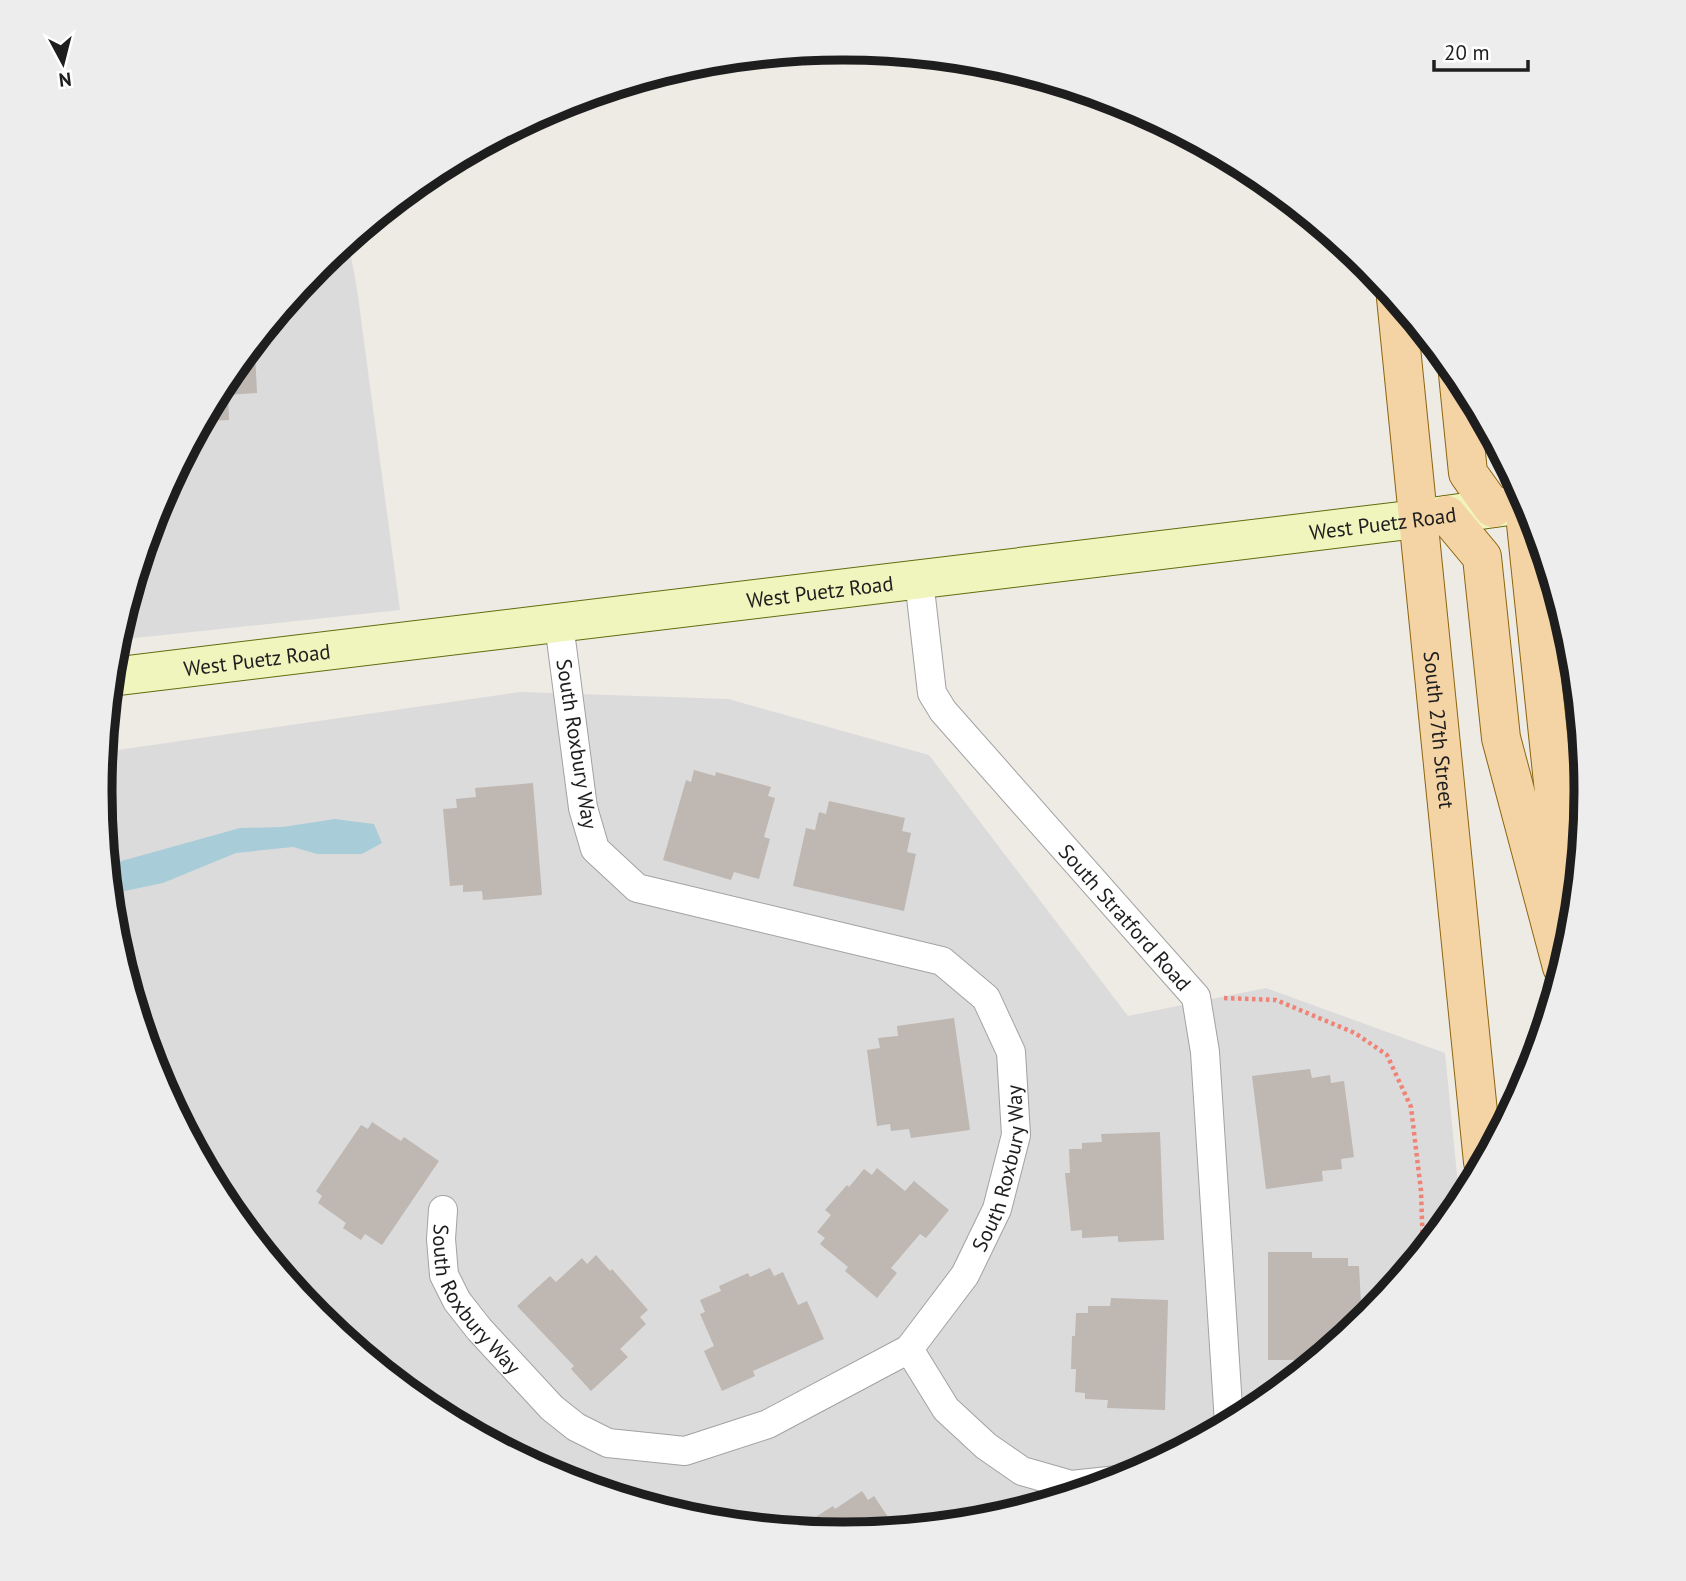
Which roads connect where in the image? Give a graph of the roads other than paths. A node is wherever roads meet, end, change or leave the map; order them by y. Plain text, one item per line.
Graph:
1 (1399, 316) edge
2 (1461, 400) edge
3 (1513, 500) edge
4 (1514, 502) edge
5 (1518, 511) edge
6 (1432, 517) junction
7 (919, 580) junction
8 (559, 624) junction
9 (121, 676) edge
10 (1565, 903) edge
11 (1557, 947) edge
12 (1482, 1146) edge
13 (443, 1210) dead end
14 (909, 1349) junction
15 (1228, 1411) edge
16 (1063, 1487) edge

1 - 6 main road, South 27th Street
2 - 3 main road
4 - 6 street, West Puetz Road
5 - 10 main road
6 - 7 street, West Puetz Road
6 - 11 main road
6 - 12 main road, South 27th Street
7 - 8 street, West Puetz Road
7 - 15 street, South Stratford Road
8 - 9 street, West Puetz Road
8 - 14 street, South Roxbury Way
13 - 14 street, South Roxbury Way
14 - 16 street

